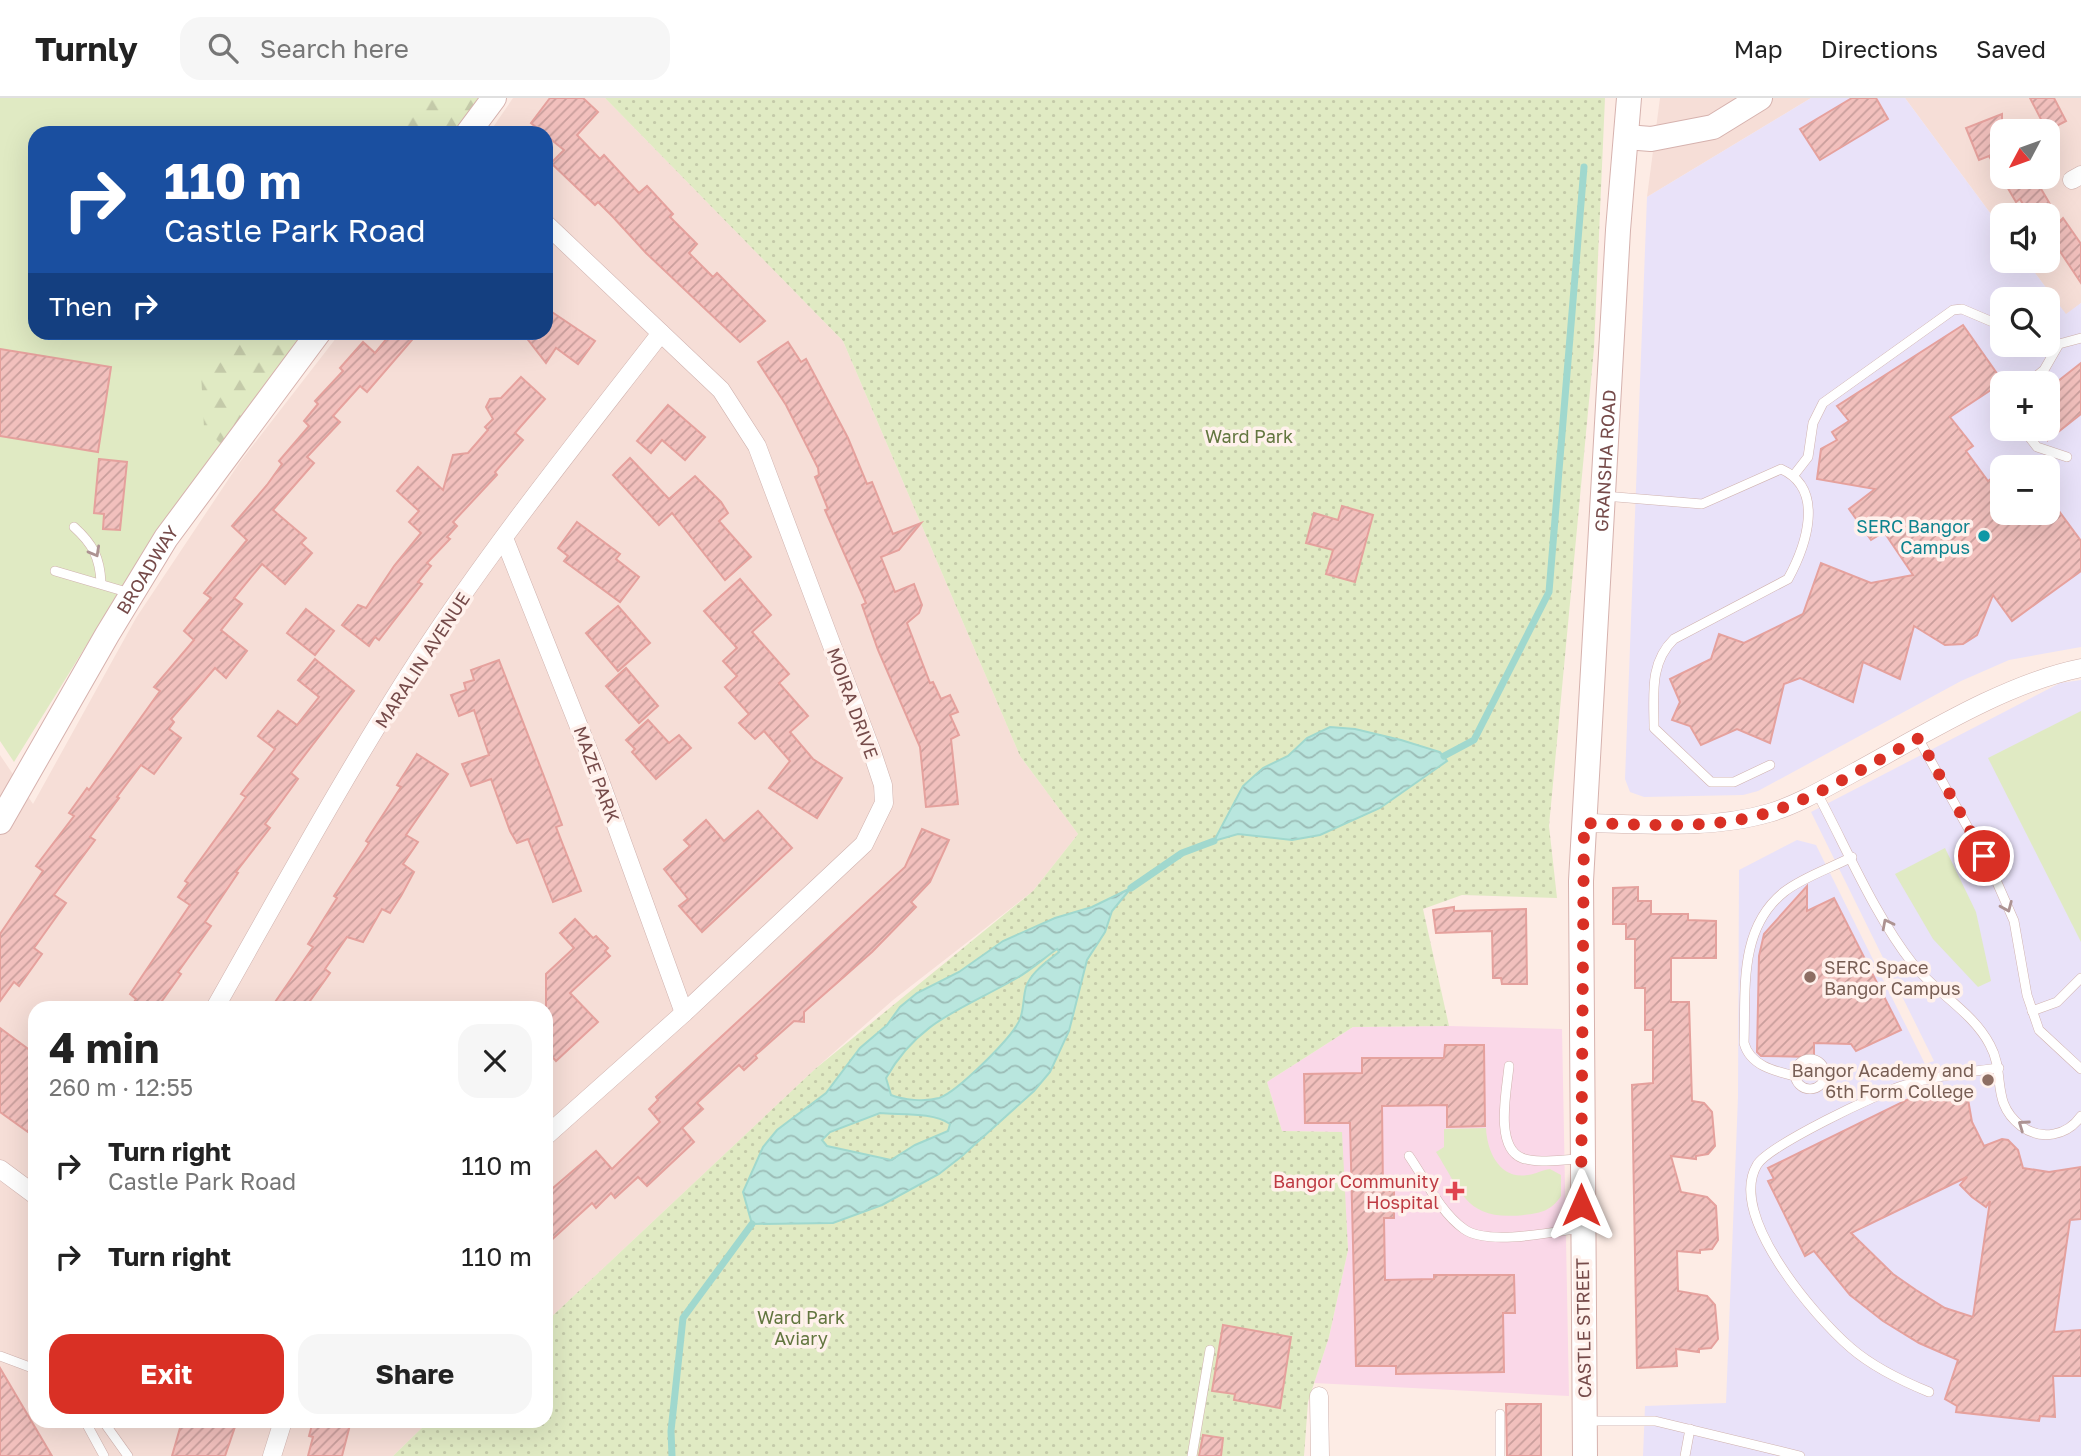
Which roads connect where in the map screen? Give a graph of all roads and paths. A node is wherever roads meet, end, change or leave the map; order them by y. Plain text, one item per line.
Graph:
1 (494, 98) edge
2 (1629, 98) edge
3 (1760, 98) edge
4 (473, 126) edge
5 (1626, 137) junction
6 (553, 231) edge
7 (1990, 321) edge
8 (660, 333) junction
9 (2081, 338) edge
10 (313, 340) edge
11 (2060, 344) edge
12 (2032, 441) edge
13 (2067, 457) dead end
14 (1794, 475) junction
15 (1602, 496) junction
16 (74, 527) dead end
17 (503, 538) junction
18 (55, 570) dead end
19 (102, 583) junction
20 (131, 593) junction
21 (2081, 668) edge
22 (1919, 738) junction
23 (1770, 765) dead end
24 (1817, 793) junction
25 (0, 822) edge
26 (1584, 823) junction
27 (1852, 857) junction
28 (2081, 978) edge
29 (219, 1001) edge
30 (2032, 1011) junction
31 (684, 1013) junction
32 (2080, 1063) edge
33 (1509, 1066) dead end
34 (1999, 1068) junction
35 (1795, 1076) dead end
36 (2081, 1116) edge
37 (553, 1130) edge
38 (1409, 1156) dead end
39 (1582, 1159) junction
40 (0, 1169) edge
41 (28, 1190) edge
42 (1581, 1228) junction
43 (1210, 1350) dead end
44 (0, 1356) edge
45 (28, 1366) edge
46 (1929, 1392) dead end
47 (1319, 1396) dead end
48 (1500, 1413) dead end
49 (1585, 1421) junction
50 (89, 1428) edge
51 (108, 1428) edge
52 (280, 1428) edge
53 (1689, 1429) junction
54 (104, 1456) edge
55 (128, 1456) edge
56 (272, 1456) edge
57 (1192, 1456) edge
58 (1320, 1456) edge
59 (1500, 1456) edge
60 (1585, 1456) edge
61 (1685, 1456) edge
62 (1800, 1456) edge

1 - 4 street
2 - 5 street, GRANSHA ROAD
3 - 5 street
5 - 15 street, GRANSHA ROAD
6 - 8 street, MOIRA DRIVE
7 - 14 lane
8 - 17 street, MARALIN AVENUE
8 - 31 street, MOIRA DRIVE
9 - 11 lane
10 - 20 street, BROADWAY
12 - 13 lane
14 - 15 lane
14 - 23 lane
15 - 26 street, GRANSHA ROAD
16 -> 19 lane
17 - 29 street, MARALIN AVENUE
17 - 31 street, MAZE PARK
18 - 19 lane
19 - 20 lane
20 - 25 street, BROADWAY
21 - 22 street
22 - 24 street
22 -> 30 lane
24 - 26 street
24 - 27 lane
26 - 39 street, CASTLE STREET
34 -> 27 lane
27 - 35 lane
28 - 30 lane
30 - 32 lane
31 - 37 street, MOIRA DRIVE
33 - 39 lane
36 -> 34 lane
34 - 46 lane
38 - 42 lane
39 - 42 street, CASTLE STREET
40 - 41 street
42 - 49 street, CASTLE STREET
43 - 57 lane
44 - 45 lane
47 - 58 street
48 - 59 lane
49 - 53 lane
49 - 60 street, CASTLE STREET
50 - 54 lane
51 - 55 lane
52 - 56 street
53 - 61 lane
53 - 62 lane

